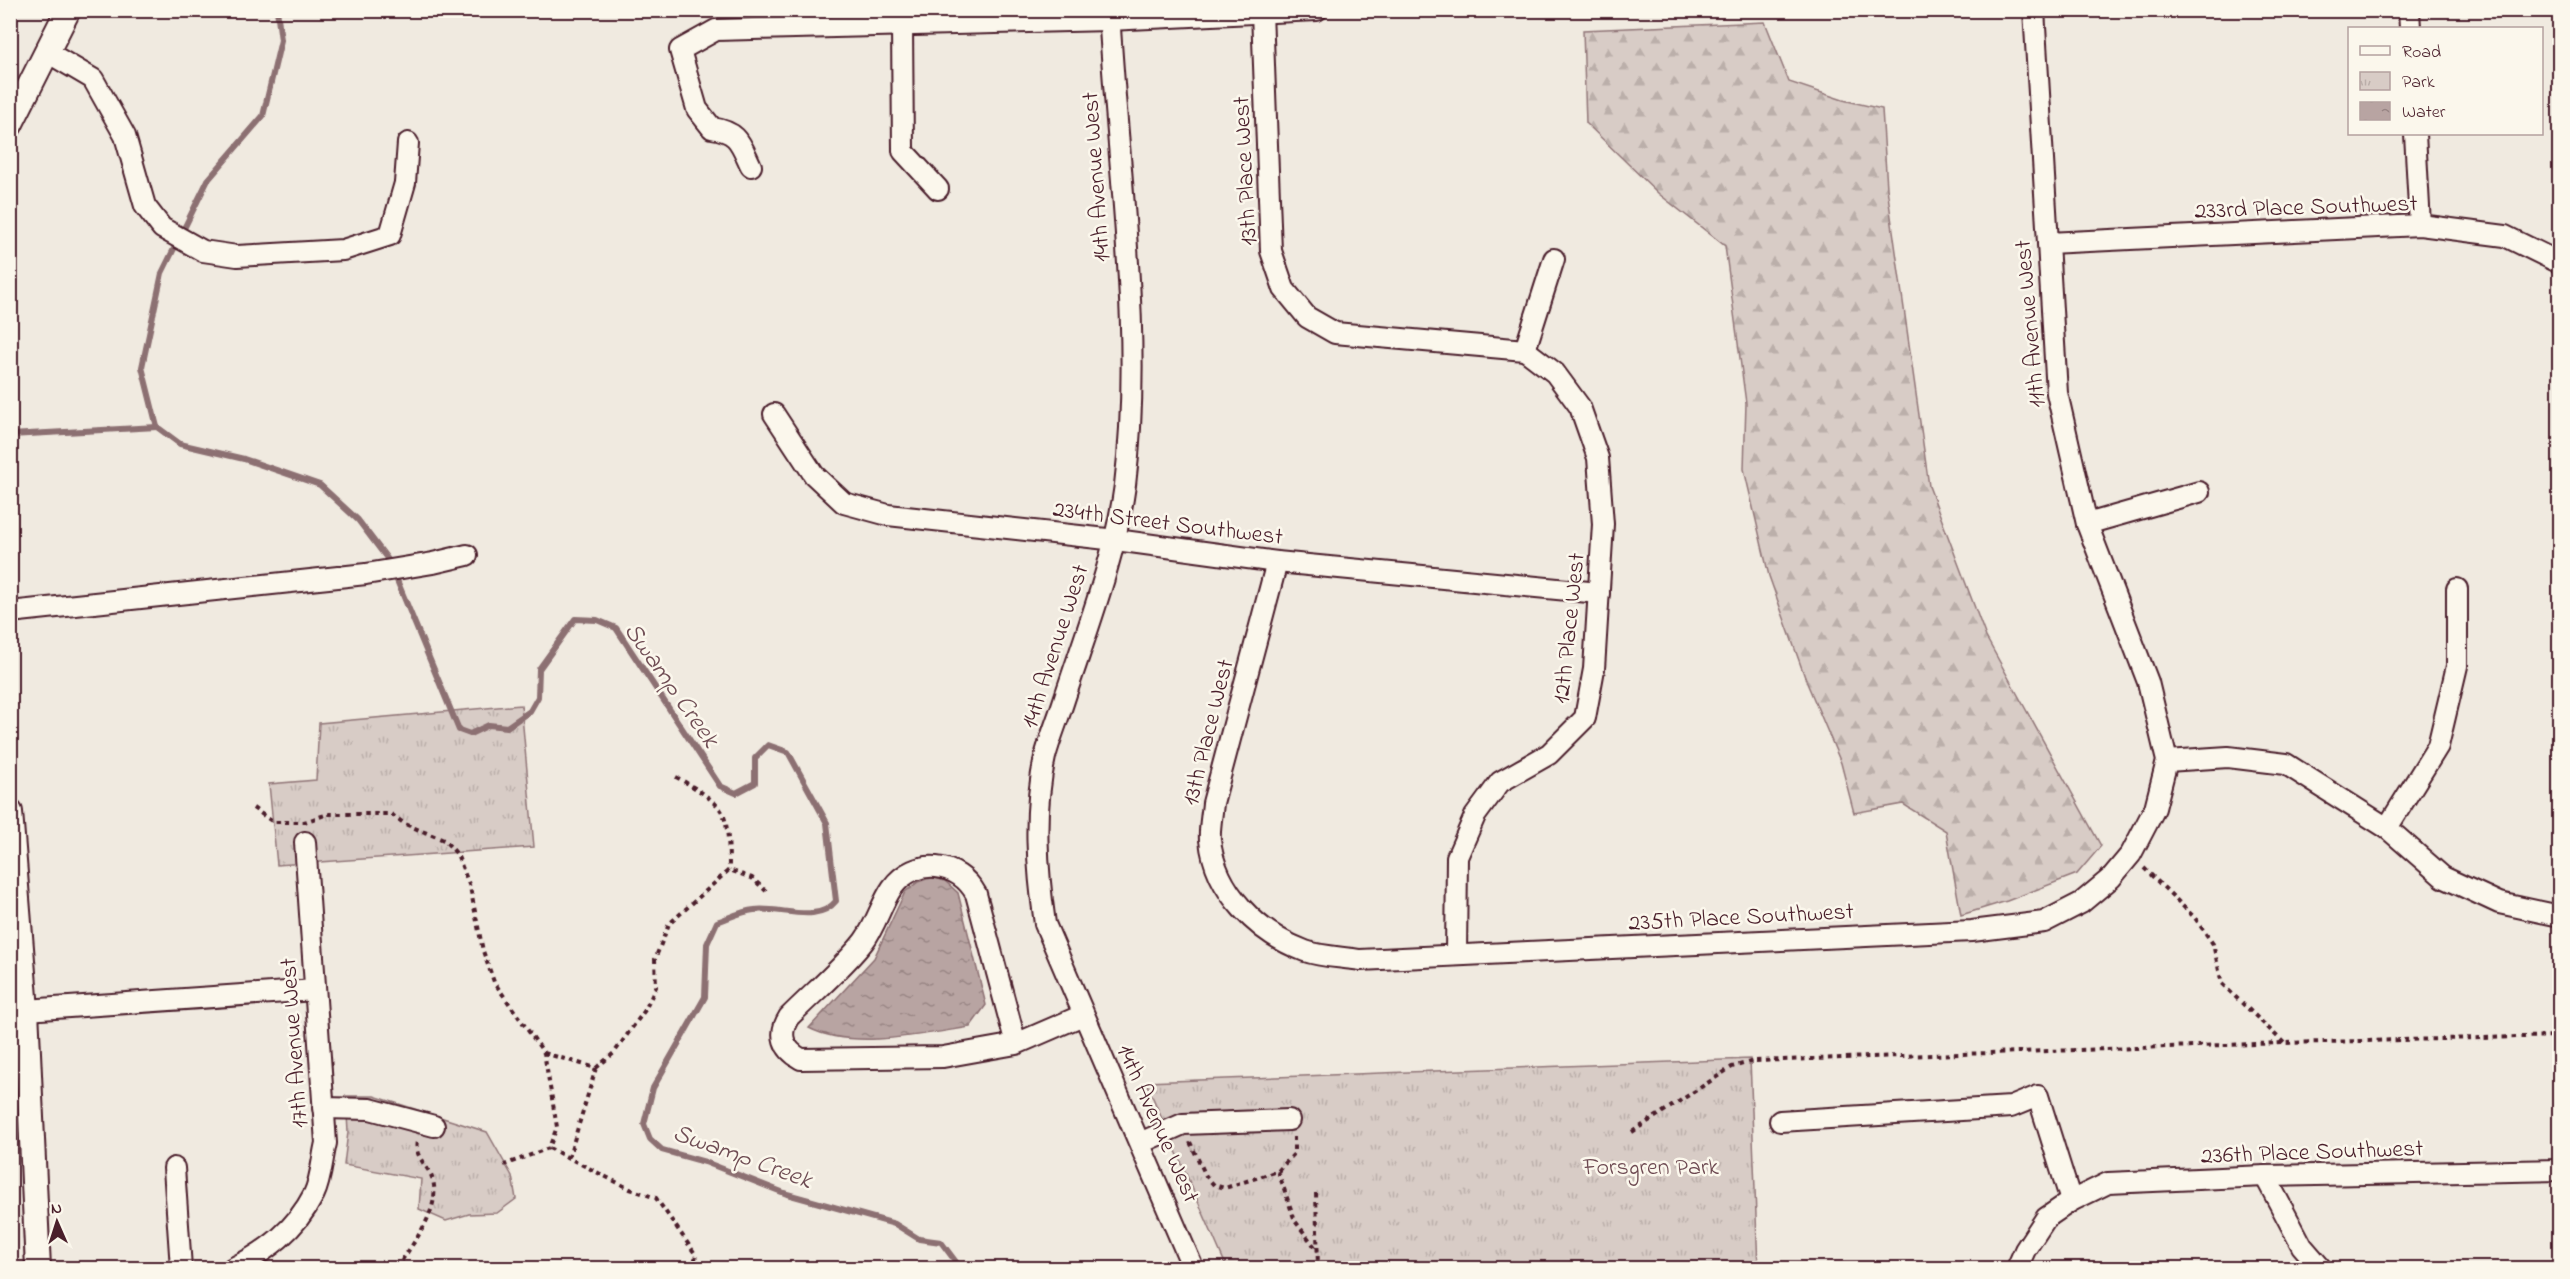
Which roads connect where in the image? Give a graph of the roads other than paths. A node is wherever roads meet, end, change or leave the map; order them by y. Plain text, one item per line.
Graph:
1 (69, 10) edge
2 (1317, 10) edge
3 (2034, 10) edge
4 (2409, 10) edge
5 (1262, 12) junction
6 (1109, 15) edge
7 (902, 25) junction
8 (2410, 27) edge
9 (46, 52) junction
10 (10, 125) edge
11 (2415, 135) edge
12 (408, 144) dead end
13 (751, 166) dead end
14 (938, 189) dead end
15 (2420, 225) junction
16 (2048, 243) junction
17 (1554, 259) dead end
18 (2559, 263) edge
19 (1526, 350) junction
20 (774, 414) dead end
21 (2199, 492) dead end
22 (2087, 524) junction
23 (1116, 540) junction
24 (467, 555) dead end
25 (1277, 562) junction
26 (2457, 589) dead end
27 (1599, 593) junction
28 (10, 612) edge
29 (2167, 760) junction
30 (10, 812) edge
31 (2387, 828) junction
32 (305, 842) dead end
33 (1241, 909) joint
34 (2559, 916) edge
35 (1456, 955) junction
36 (315, 990) junction
37 (26, 1010) junction
38 (1083, 1015) junction
39 (1016, 1044) junction
40 (323, 1108) junction
41 (1289, 1120) road end
42 (1780, 1121) dead end
43 (428, 1125) road end
44 (1140, 1143) junction
45 (174, 1168) dead end
46 (2559, 1170) edge
47 (2265, 1176) junction
48 (2071, 1201) junction
49 (39, 1269) edge
50 (181, 1269) edge
51 (232, 1269) edge
52 (1193, 1269) edge
53 (2017, 1269) edge
54 (2321, 1269) edge

1 - 9 main road
2 - 5 street
3 - 16 street, 11th Avenue West
4 - 8 street
5 - 6 street
5 - 19 street, 13th Place West
6 - 7 street
6 - 23 street, 14th Avenue West
7 - 13 street
7 - 14 street
9 - 10 main road
9 - 12 street
11 - 15 street
15 - 16 street, 233rd Place Southwest
15 - 18 street, 233rd Place Southwest
16 - 22 street, 11th Avenue West
17 - 19 street
19 - 27 street, 12th Place West
20 - 23 street, 234th Street Southwest
21 - 22 street
22 - 29 street, 11th Avenue West
23 - 25 street, 234th Street Southwest
23 - 38 street, 14th Avenue West
24 - 28 street
25 - 27 street, 234th Street Southwest
25 - 33 street, 13th Place West
26 - 31 street
27 - 35 street, 12th Place West
29 - 31 street
29 - 35 street, 235th Place Southwest
30 - 37 main road
31 - 34 street
32 - 36 street, 17th Avenue West
33 - 35 street, 235th Place Southwest
36 - 37 street
36 - 40 street, 17th Avenue West
37 - 49 main road
38 - 39 street
38 - 44 street, 14th Avenue West
39 - 39 street
40 - 43 street
40 - 51 street, 17th Avenue West
41 - 44 street
42 - 48 street
44 - 52 street, 14th Avenue West
45 - 50 street
46 - 47 street, 236th Place Southwest
47 - 48 street, 236th Place Southwest
47 - 54 street
48 - 53 street, 236th Place Southwest

